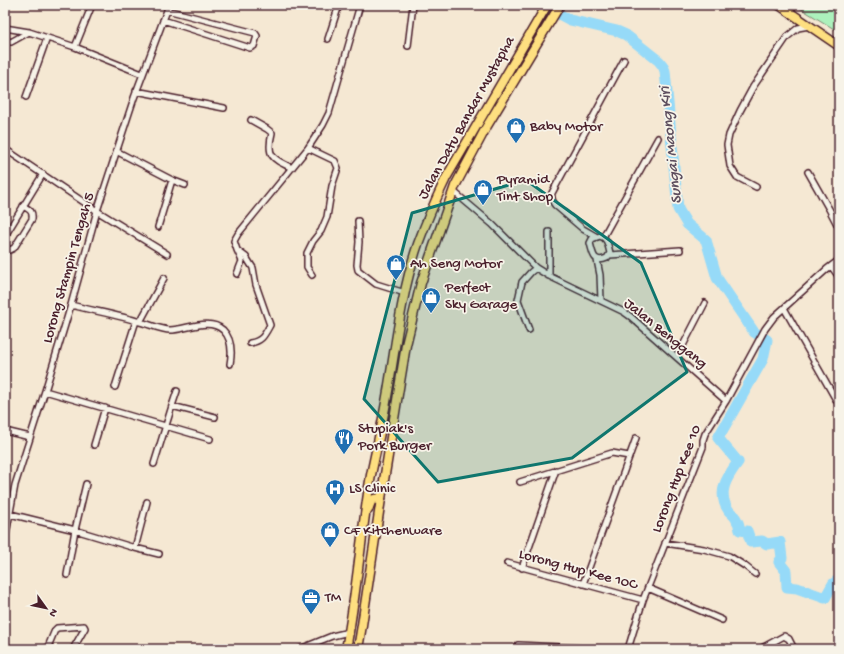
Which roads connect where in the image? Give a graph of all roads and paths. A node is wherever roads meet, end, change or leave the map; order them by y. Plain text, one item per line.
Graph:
1 (92, 5) edge
2 (339, 5) edge
3 (360, 5) edge
4 (413, 5) edge
5 (779, 5) edge
6 (559, 6) edge
7 (168, 7) edge
8 (545, 8) edge
9 (163, 20) junction
10 (809, 26) junction
11 (5, 28) edge
12 (29, 32) junction
13 (47, 38) junction
14 (328, 39) dead end
15 (5, 40) edge
16 (408, 46) dead end
17 (839, 46) edge
18 (75, 47) junction
19 (624, 60) dead end
20 (142, 74) junction
21 (136, 91) junction
22 (26, 97) dead end
23 (224, 108) dead end
24 (251, 120) dead end
25 (658, 138) dead end
26 (308, 148) junction
27 (5, 149) edge
28 (116, 151) junction
29 (292, 168) junction
30 (808, 172) dead end
31 (42, 174) junction
32 (172, 180) junction
33 (185, 185) dead end
34 (756, 187) dead end
35 (453, 191) junction
36 (24, 206) junction
37 (98, 211) junction
38 (358, 221) dead end
39 (158, 228) dead end
40 (839, 228) edge
41 (583, 230) junction
42 (549, 232) dead end
43 (5, 236) edge
44 (597, 237) junction
45 (603, 237) junction
46 (590, 243) junction
47 (5, 248) edge
48 (237, 250) junction
49 (680, 250) dead end
50 (167, 254) dead end
51 (610, 255) junction
52 (600, 260) junction
53 (839, 260) edge
54 (831, 266) junction
55 (536, 268) junction
56 (237, 274) dead end
57 (312, 275) dead end
58 (549, 276) junction
59 (839, 277) edge
60 (164, 278) dead end
61 (405, 292) junction
62 (600, 300) junction
63 (705, 304) dead end
64 (72, 305) junction
65 (784, 308) junction
66 (138, 321) junction
67 (529, 330) dead end
68 (250, 343) dead end
69 (677, 357) junction
70 (230, 364) dead end
71 (115, 387) dead end
72 (46, 391) junction
73 (177, 391) dead end
74 (726, 401) junction
75 (839, 405) edge
76 (172, 406) junction
77 (105, 408) junction
78 (215, 417) dead end
79 (166, 426) junction
80 (5, 431) edge
81 (30, 437) junction
82 (636, 438) dead end
83 (210, 439) dead end
84 (94, 445) dead end
85 (629, 456) junction
86 (154, 464) dead end
87 (556, 470) junction
88 (520, 482) dead end
89 (86, 484) dead end
90 (381, 499) junction
91 (148, 502) dead end
92 (10, 514) junction
93 (365, 516) junction
94 (75, 530) junction
95 (5, 540) edge
96 (665, 542) junction
97 (135, 548) junction
98 (159, 554) dead end
99 (507, 564) dead end
100 (522, 568) junction
101 (755, 574) dead end
102 (67, 576) dead end
103 (583, 584) junction
104 (648, 588) junction
105 (643, 600) junction
106 (722, 620) dead end
107 (349, 632) junction
108 (518, 644) dead end
109 (546, 648) edge
110 (46, 649) edge
111 (73, 649) edge
112 (300, 649) edge
113 (346, 649) edge
114 (358, 649) edge
115 (602, 649) edge
116 (628, 649) edge
117 (760, 649) edge
118 (794, 649) edge

1 - 18 street
2 - 14 street
3 - 26 street
4 - 16 street
5 - 10 main road
6 - 35 main road, Jalan Datu Bandar Mustapha
7 - 9 street, Lorong Stampin Tengah 5
7 - 9 street
8 - 61 main road, Jalan Datu Bandar Mustapha
9 - 20 street, Lorong Stampin Tengah 5
10 - 17 main road
10 - 34 street
11 - 12 street
12 - 13 street
12 - 15 street
13 - 18 street
13 - 22 street
18 - 20 street
19 - 41 street
20 - 21 street, Lorong Stampin Tengah 5
21 - 23 street
21 - 28 street, Lorong Stampin Tengah 5
24 - 29 street
25 - 45 street
26 - 29 street
26 - 57 street
27 - 31 street
28 - 32 street
28 - 37 street, Lorong Stampin Tengah 5
29 - 48 street
30 - 40 street
31 - 36 street
31 - 37 street
32 - 33 street
32 - 39 street
35 - 55 street, Jalan Benggang
35 - 90 main road, Jalan Datu Bandar Mustapha
36 - 43 street
36 - 47 street
37 - 50 street
37 - 64 street, Lorong Stampin Tengah 5
38 - 61 street
41 - 44 street
41 - 46 street
42 - 58 street
44 - 45 street
44 - 46 street
45 - 51 street
46 - 52 street
48 - 56 street
48 - 68 street
49 - 51 street
51 - 52 street
52 - 62 street
53 - 54 street, Lorong Hup Kee 10
54 - 59 street
54 - 65 street, Lorong Hup Kee 10
55 - 58 street, Jalan Benggang
55 - 67 street
58 - 62 street, Jalan Benggang
60 - 66 street
61 - 93 main road, Jalan Datu Bandar Mustapha
62 - 69 street, Jalan Benggang
63 - 69 street
64 - 66 street
64 - 72 street, Lorong Stampin Tengah 5
65 - 74 street, Lorong Hup Kee 10
65 - 75 street
66 - 70 street
66 - 71 street
69 - 74 street, Jalan Benggang
72 - 77 street
72 - 81 street, Lorong Stampin Tengah 5
73 - 76 street
74 - 96 street, Lorong Hup Kee 10
76 - 78 street
76 - 79 street
77 - 79 street
77 - 84 street
79 - 83 street
79 - 86 street
80 - 81 street
81 - 92 street, Lorong Stampin Tengah 5
82 - 85 street
85 - 87 street
85 - 103 street
87 - 88 street
87 - 100 street
89 - 94 street
90 - 93 main road
90 - 114 main road, Jalan Datu Bandar Mustapha
91 - 97 street
92 - 94 street
92 - 95 street, Lorong Stampin Tengah 5
93 - 107 main road, Jalan Datu Bandar Mustapha
94 - 97 street
94 - 102 street
96 - 101 street
96 - 104 street, Lorong Hup Kee 10
97 - 98 street
99 - 100 street, Lorong Hup Kee 10C
100 - 103 street, Lorong Hup Kee 10C
103 - 105 street, Lorong Hup Kee 10C
104 - 105 street, Lorong Hup Kee 10
104 - 106 street
105 - 116 street, Lorong Hup Kee 10
107 - 112 street
107 - 113 main road, Jalan Datu Bandar Mustapha
108 - 109 street
109 - 115 street
110 - 111 street
117 - 118 street

